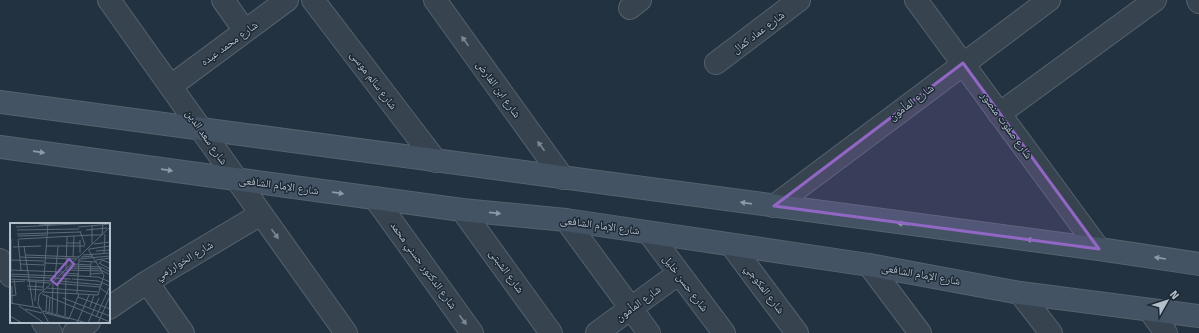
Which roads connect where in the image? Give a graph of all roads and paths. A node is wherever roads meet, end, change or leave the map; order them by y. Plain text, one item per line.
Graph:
1 (109, 0) edge
2 (223, 0) edge
3 (287, 0) edge
4 (313, 0) edge
5 (435, 0) edge
6 (799, 0) edge
7 (916, 0) edge
8 (1049, 0) edge
9 (1156, 0) edge
10 (245, 31) junction
11 (716, 63) dead end
12 (963, 63) junction
13 (171, 86) junction
14 (2, 99) edge
15 (999, 114) junction
16 (201, 129) junction
17 (0, 147) edge
18 (436, 161) junction
19 (563, 178) junction
20 (237, 179) junction
21 (375, 198) junction
22 (774, 206) junction
23 (462, 210) junction
24 (261, 214) junction
25 (566, 220) junction
26 (649, 233) junction
27 (732, 246) junction
28 (1099, 249) junction
29 (0, 260) edge
30 (1199, 264) edge
31 (869, 265) junction
32 (679, 273) junction
33 (10, 275) edge
34 (147, 282) junction
35 (1020, 293) junction
36 (110, 307) edge
37 (630, 308) junction
38 (1150, 311) junction
39 (1199, 316) edge
40 (44, 323) edge
41 (88, 323) edge
42 (51, 333) edge
43 (74, 333) edge
44 (183, 333) edge
45 (346, 333) edge
46 (472, 333) edge
47 (551, 333) edge
48 (597, 333) edge
49 (649, 333) edge
50 (724, 333) edge
51 (797, 333) edge
52 (920, 333) edge
53 (1051, 333) edge
54 (1166, 333) edge

1 - 13 street, شارع سعد الدين
2 - 10 street
3 - 10 street, شارع محمد عبده
4 - 18 street, شارع سالم موسى
19 -> 5 street, شارع ابن الفارض
6 - 11 street, شارع عماد كمال
7 - 12 street, شارع صفوت منصور
8 - 12 street, شارع المأمون
9 - 15 street
10 - 13 street, شارع محمد عبده
12 - 15 street, شارع صفوت منصور
12 - 22 street, شارع المأمون
13 - 16 street, شارع سعد الدين
14 - 16 main road
15 - 28 street, شارع صفوت منصور
16 - 18 main road
16 - 20 street, شارع سعد الدين
17 -> 20 main road, شارع الإمام الشافعى
18 - 19 main road
22 -> 19 main road
20 -> 21 main road, شارع الإمام الشافعى
20 - 24 street, شارع سعد الدين
21 - 23 main road, شارع الإمام الشافعى
21 -> 46 street, شارع الدكتور حسني محمد
28 -> 22 main road
23 -> 25 main road, شارع الإمام الشافعى
23 - 47 street, شارع الشبتى
24 - 34 street, شارع الخوارزمي
24 -> 45 street, شارع سعد الدين
25 - 26 main road, شارع الإمام الشافعى
25 - 37 street
26 - 27 main road, شارع الإمام الشافعى
26 - 32 street, شارع حسن خليل
27 - 31 main road, شارع الإمام الشافعى
27 - 51 street, شارع المكوجي
30 -> 28 main road
29 - 33 street
31 - 35 main road, شارع الإمام الشافعى
31 - 52 street
32 - 37 street, شارع المأمون
32 - 50 street, شارع حسن خليل
34 - 36 street, شارع الخوارزمي
34 - 44 street
35 - 38 main road, شارع الإمام الشافعى
35 - 53 street
37 - 48 street, شارع المأمون
37 - 49 street
38 - 39 main road, شارع الإمام الشافعى
38 - 54 street
40 - 42 street
41 - 43 street

